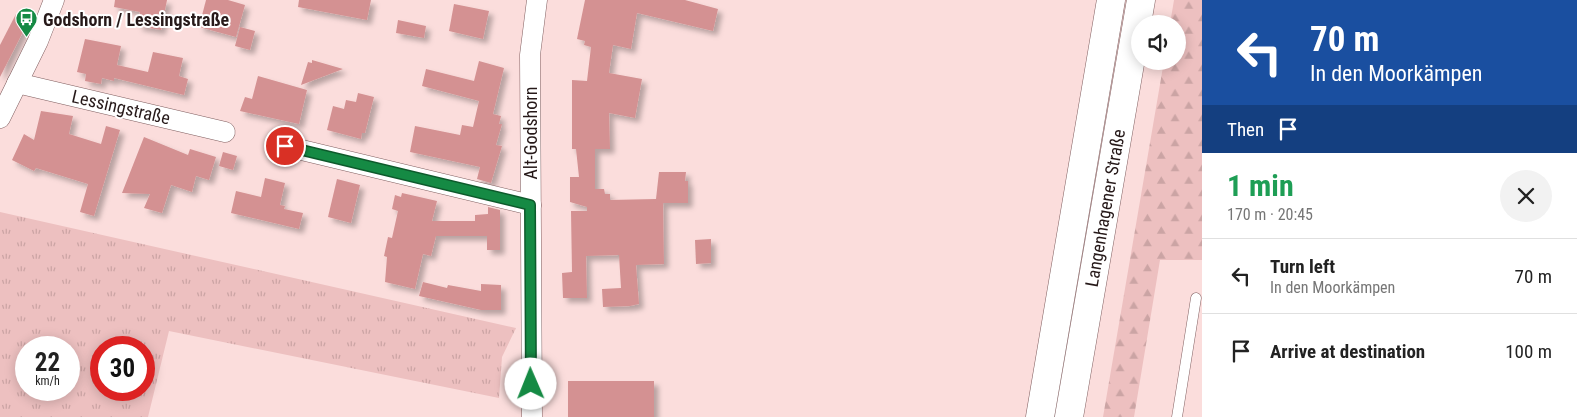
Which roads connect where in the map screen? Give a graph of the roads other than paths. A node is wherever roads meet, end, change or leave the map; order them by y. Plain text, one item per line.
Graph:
1 (54, 0) edge
2 (538, 0) edge
3 (1111, 0) edge
4 (1141, 0) edge
5 (17, 83) junction
6 (0, 118) edge
7 (224, 132) dead end
8 (285, 146) dead end
9 (530, 205) junction
10 (1196, 298) dead end
11 (532, 417) edge
12 (1040, 417) edge
13 (1069, 417) edge
14 (1177, 417) edge

1 - 5 street
2 - 9 street, Alt-Godshorn
3 - 12 main road, Langenhagener Straße
4 - 13 main road, Langenhagener Straße
5 - 6 street
5 - 7 street, Lessingstraße
8 - 9 street
9 - 11 street, Alt-Godshorn
10 - 14 lane

